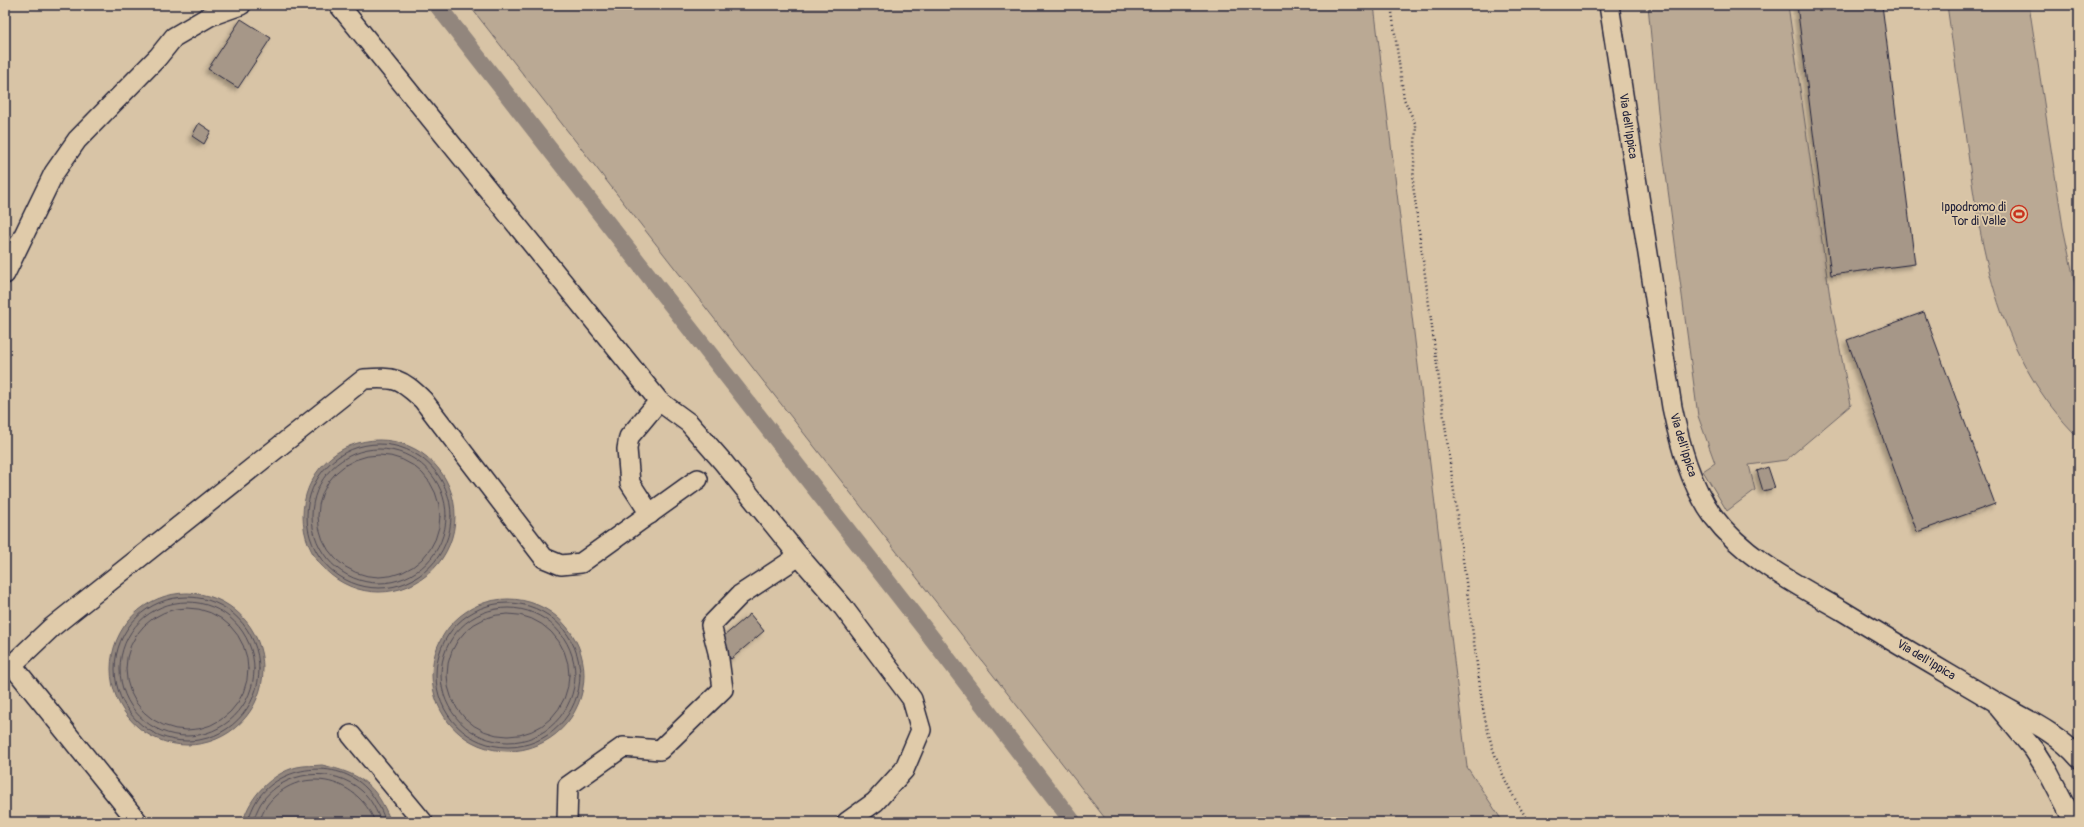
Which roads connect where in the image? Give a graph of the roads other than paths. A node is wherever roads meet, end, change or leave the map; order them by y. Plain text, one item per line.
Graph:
1 (241, 5) edge
2 (339, 5) edge
3 (1609, 5) edge
4 (5, 274) edge
5 (659, 401) junction
6 (698, 479) dead end
7 (650, 514) junction
8 (799, 556) junction
9 (9, 666) edge
10 (1994, 701) junction
11 (351, 735) dead end
12 (2079, 758) edge
13 (138, 822) edge
14 (423, 822) edge
15 (567, 822) edge
16 (847, 822) edge
17 (2074, 822) edge

1 - 4 street
2 - 5 street
3 - 10 street, Via dell'Ippica
5 - 7 street
5 - 8 street
6 - 7 street
7 - 9 street
8 - 15 street
8 - 16 street
9 - 13 street
10 - 12 street, Via dell'Ippica
10 - 17 street
11 - 14 street

